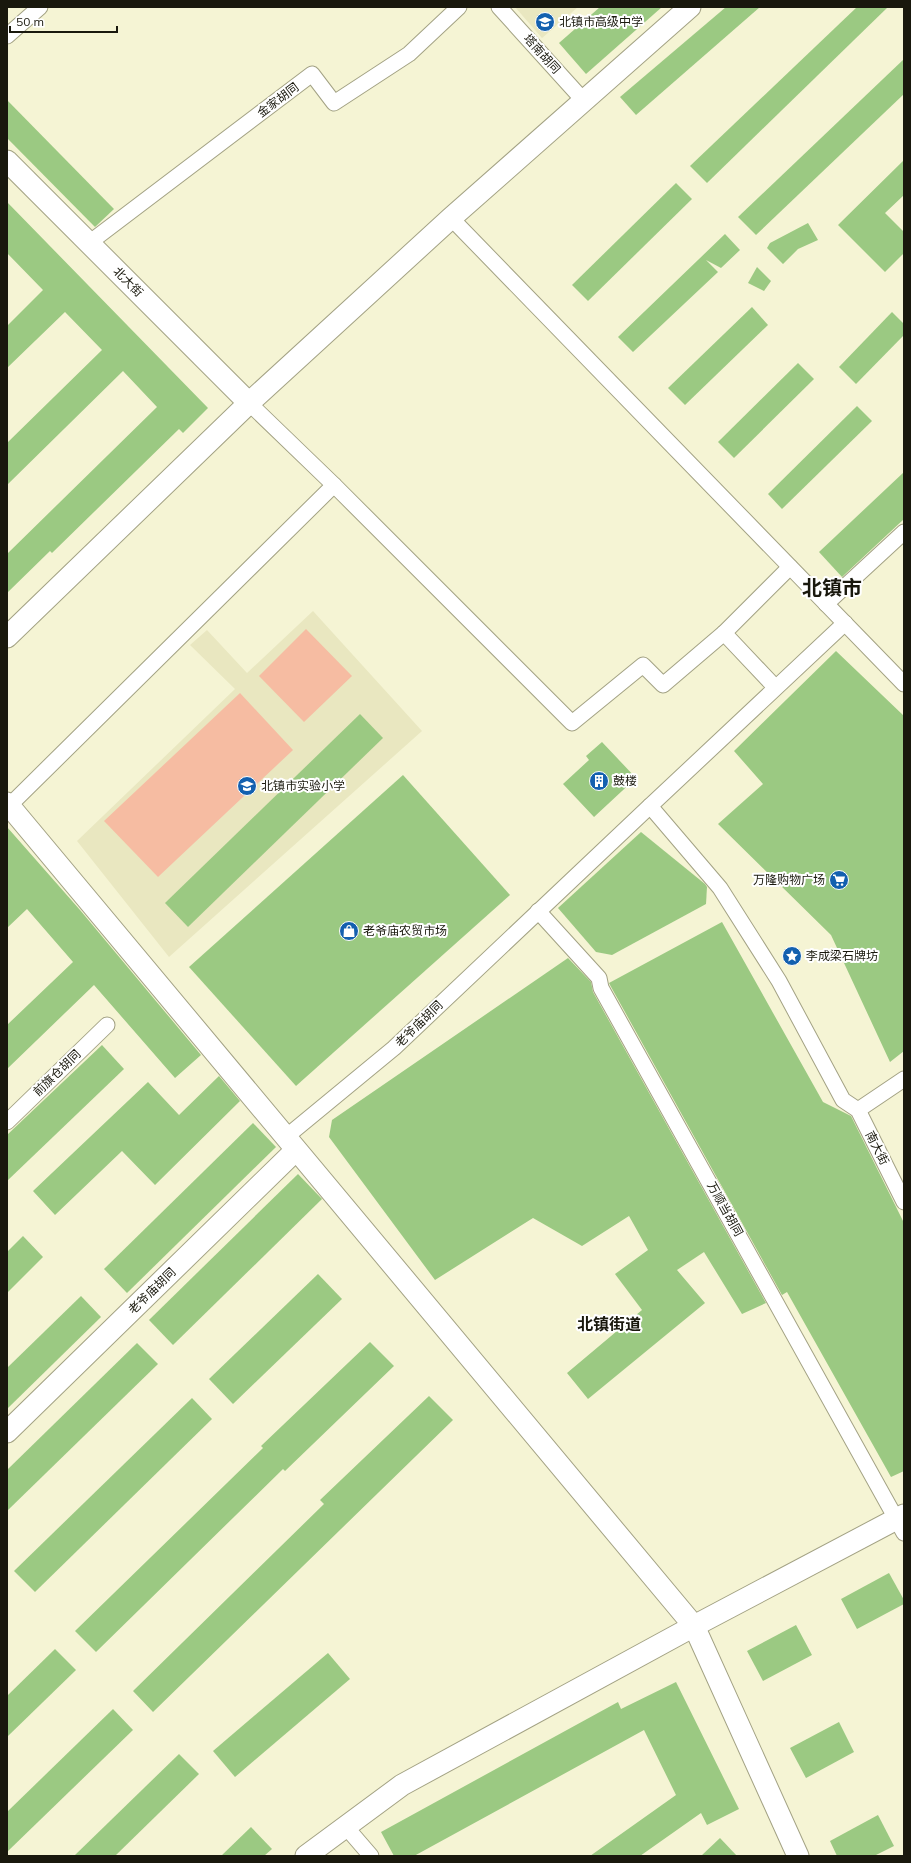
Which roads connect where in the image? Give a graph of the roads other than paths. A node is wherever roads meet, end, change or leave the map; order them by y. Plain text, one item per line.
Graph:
1 (40, 7) edge
2 (459, 7) edge
3 (499, 7) edge
4 (690, 7) edge
5 (7, 36) edge
6 (584, 100) junction
7 (7, 161) edge
8 (451, 218) junction
9 (89, 243) junction
10 (249, 403) junction
11 (334, 485) junction
12 (904, 532) edge
13 (790, 567) junction
14 (826, 604) junction
15 (845, 623) junction
16 (724, 633) junction
17 (7, 637) edge
18 (903, 680) edge
19 (775, 687) junction
20 (8, 806) edge
21 (650, 806) junction
22 (542, 907) junction
23 (106, 1025) dead end
24 (904, 1079) edge
25 (858, 1110) junction
26 (7, 1122) edge
27 (291, 1144) junction
28 (904, 1202) edge
29 (7, 1432) edge
30 (902, 1522) edge
31 (694, 1626) junction
32 (346, 1827) junction
33 (306, 1856) edge
34 (371, 1856) edge
35 (798, 1856) edge

1 - 5 street
2 - 9 street, 金家胡同
3 - 6 street, 塔南胡同
4 - 6 street
6 - 8 street
7 - 9 street, 北大街
8 - 10 street
8 - 13 street
9 - 10 street, 北大街
10 - 11 street
10 - 17 street
11 - 16 street
11 - 20 street
12 - 14 street
13 - 14 street
13 - 16 street
14 - 15 street
15 - 18 street
15 - 19 street, 老爷庙胡同
16 - 19 street
19 - 21 street, 老爷庙胡同
20 - 27 street
21 - 22 street, 老爷庙胡同
21 - 25 street, 南大街
22 - 27 street, 老爷庙胡同
22 - 30 street, 万顺当胡同
23 - 26 street, 前旗仓胡同
24 - 25 street
25 - 28 street, 南大街
27 - 29 street, 老爷庙胡同
27 - 31 street
30 - 31 street
31 - 32 street
31 - 35 street
32 - 33 street
32 - 34 street

